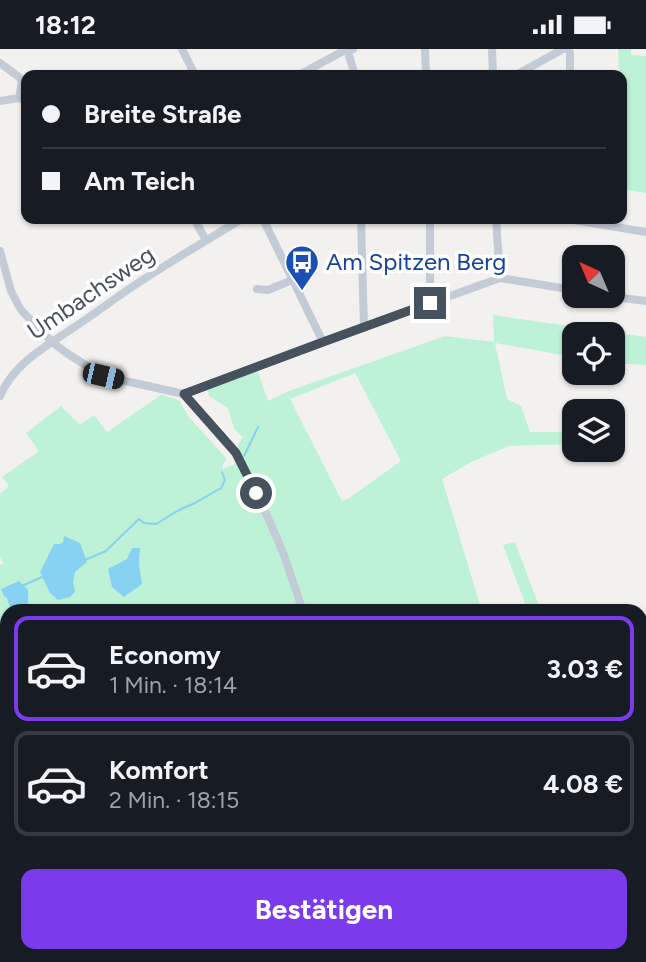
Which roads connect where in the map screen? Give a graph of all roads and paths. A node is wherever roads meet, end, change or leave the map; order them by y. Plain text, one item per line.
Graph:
1 (182, 49) edge
2 (347, 49) edge
3 (353, 49) edge
4 (425, 49) edge
5 (492, 49) edge
6 (566, 49) edge
7 (0, 63) edge
8 (192, 70) edge
9 (308, 70) edge
10 (353, 70) edge
11 (426, 70) edge
12 (493, 70) edge
13 (526, 70) edge
14 (570, 70) edge
15 (21, 79) edge
16 (21, 99) edge
17 (0, 101) edge
18 (197, 224) edge
19 (233, 224) edge
20 (265, 224) edge
21 (361, 224) edge
22 (430, 224) edge
23 (496, 224) edge
24 (599, 224) edge
25 (646, 232) edge
26 (206, 240) junction
27 (0, 251) edge
28 (500, 278) junction
29 (292, 280) junction
30 (562, 288) edge
31 (257, 289) dead end
32 (625, 298) edge
33 (646, 301) edge
34 (430, 303) junction
35 (363, 328) junction
36 (52, 342) junction
37 (323, 342) junction
38 (2, 385) edge
39 (184, 394) junction
40 (0, 396) edge
41 (301, 604) edge

1 - 8 street
2 - 3 street
2 - 9 street
2 - 10 street
4 - 11 street
5 - 12 street
6 - 13 street
6 - 14 street
7 - 15 street
16 - 17 street
18 - 26 street
19 - 26 street, Umbachsweg
20 - 29 street
21 - 35 street
22 - 34 street
23 - 28 street
24 - 25 street
26 - 36 street, Umbachsweg
27 - 36 street
28 - 30 street
28 - 34 street
29 - 31 street
29 - 37 street
32 - 33 street
34 - 35 street
35 - 37 street
36 - 38 street, Umbachsweg
36 - 39 street
37 - 39 street
38 - 40 street
39 - 41 street

